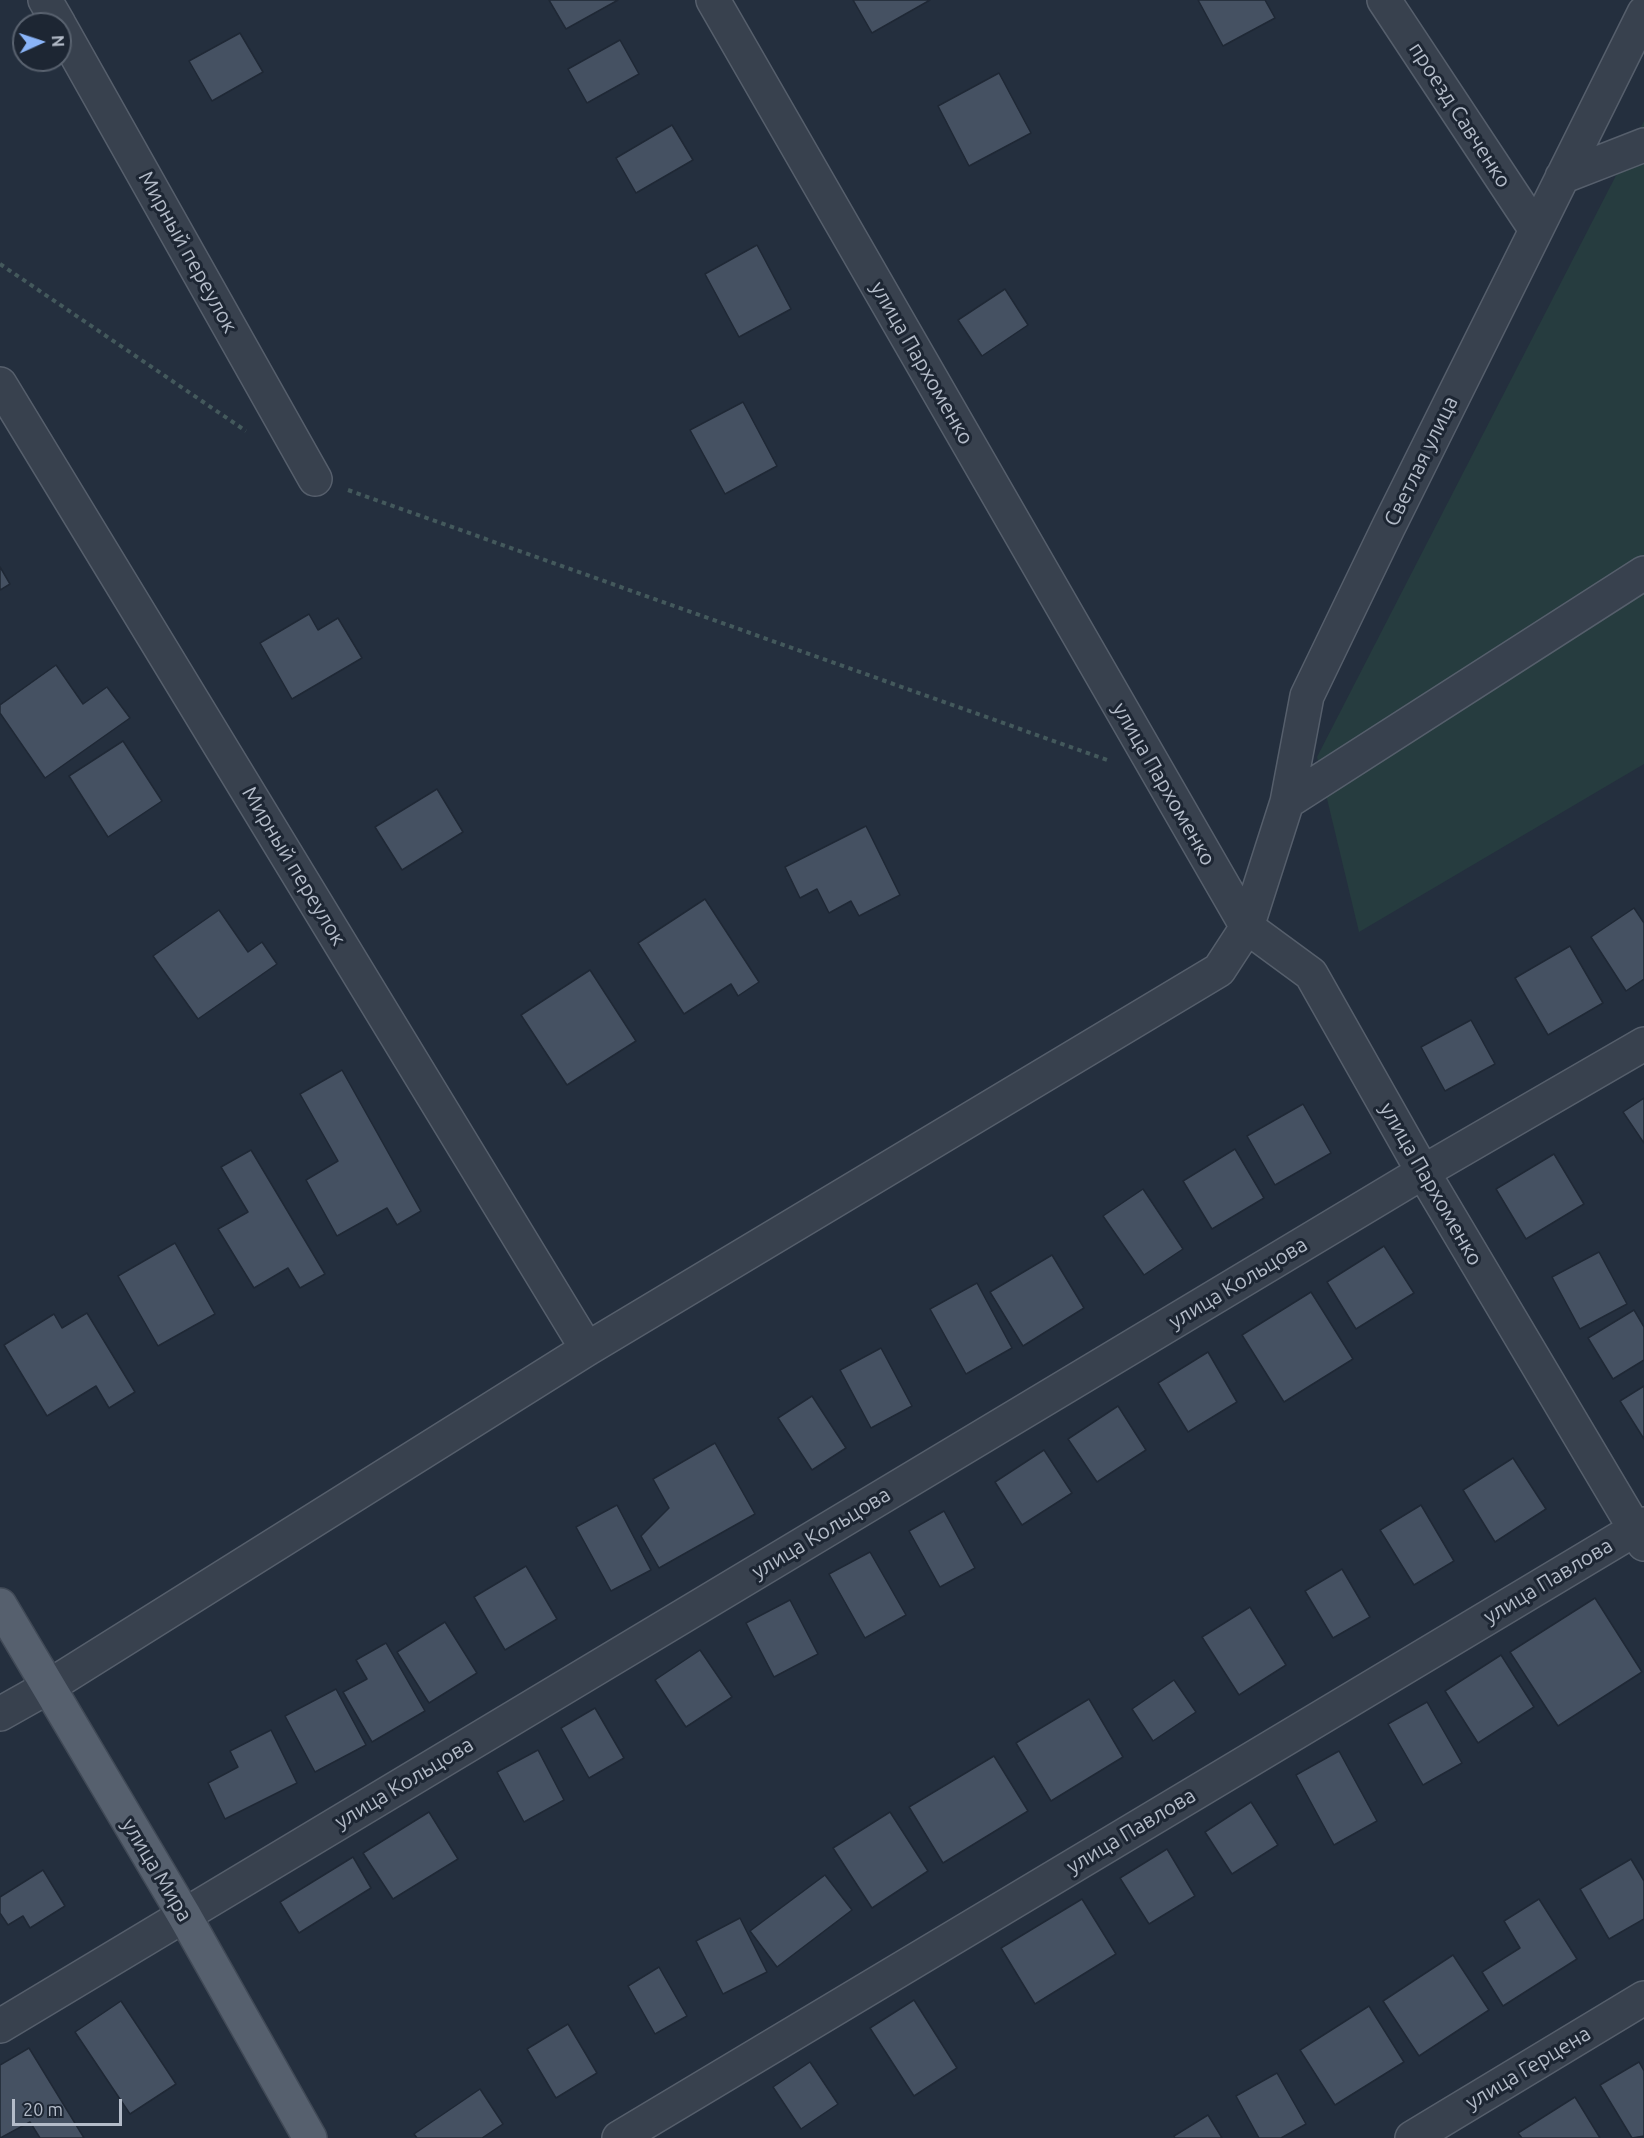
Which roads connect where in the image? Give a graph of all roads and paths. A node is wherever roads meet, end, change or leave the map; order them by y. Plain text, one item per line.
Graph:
1 (713, 0) edge
2 (1384, 0) edge
3 (1644, 13) edge
4 (72, 48) edge
5 (1644, 145) edge
6 (1562, 177) junction
7 (1536, 230) junction
8 (0, 264) edge
9 (0, 384) edge
10 (246, 432) dead end
11 (315, 479) joint
12 (1644, 573) edge
13 (1161, 779) junction
14 (1287, 802) junction
15 (1247, 927) junction
16 (1644, 1044) edge
17 (1423, 1172) junction
18 (588, 1349) junction
19 (1641, 1533) edge
20 (0, 1605) edge
21 (48, 1687) junction
22 (0, 1714) edge
23 (184, 1915) junction
24 (1644, 1998) edge
25 (0, 2026) edge
26 (310, 2138) edge
27 (619, 2138) edge
28 (1412, 2138) edge

1 - 13 street, улица Пархоменко
2 - 7 street, проезд Савченко
3 - 6 street, Светлая улица
4 - 11 street, Мирный переулок
5 - 6 street
6 - 7 street, Светлая улица
7 - 14 street, Светлая улица
8 - 10 path
9 - 18 street, Мирный переулок
11 - 13 path
12 - 14 street
13 - 15 street, улица Пархоменко
14 - 15 street, Светлая улица
15 - 17 street, улица Пархоменко
15 - 18 street, Светлая улица
16 - 17 street, улица Кольцова
17 - 19 street, улица Пархоменко
17 - 23 street, улица Кольцова
18 - 21 street, Светлая улица
19 - 27 street, улица Павлова
20 - 21 main road, улица Мира
21 - 22 street, Светлая улица
21 - 23 main road, улица Мира
23 - 25 street, улица Кольцова
23 - 26 main road, улица Мира
24 - 28 street, улица Герцена

